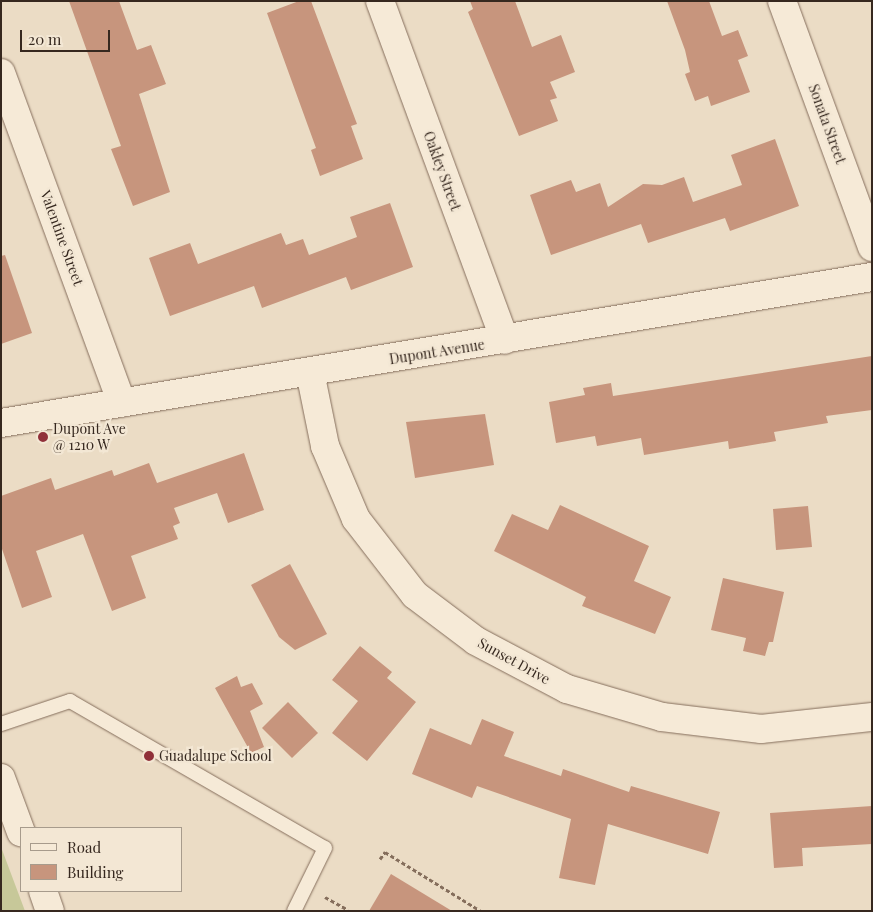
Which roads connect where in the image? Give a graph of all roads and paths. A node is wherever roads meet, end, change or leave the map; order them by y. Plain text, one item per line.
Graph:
1 (380, 1) edge
2 (782, 1) edge
3 (1, 73) edge
4 (872, 247) edge
5 (872, 278) edge
6 (505, 340) junction
7 (310, 372) junction
8 (122, 403) junction
9 (1, 423) edge
10 (872, 717) edge
11 (1, 724) edge
12 (4, 795) edge
13 (20, 830) edge
14 (380, 859) dead end
15 (43, 892) edge
16 (50, 911) edge
17 (294, 911) edge
18 (481, 911) edge

1 - 6 street, Oakley Street
2 - 4 street, Sonata Street
3 - 8 street, Valentine Street
5 - 6 street, Dupont Avenue
6 - 7 street, Dupont Avenue
7 - 8 street, Dupont Avenue
7 - 10 street, Sunset Drive
8 - 9 street, Dupont Avenue
11 - 17 lane
12 - 13 street
14 - 18 path
15 - 16 street

